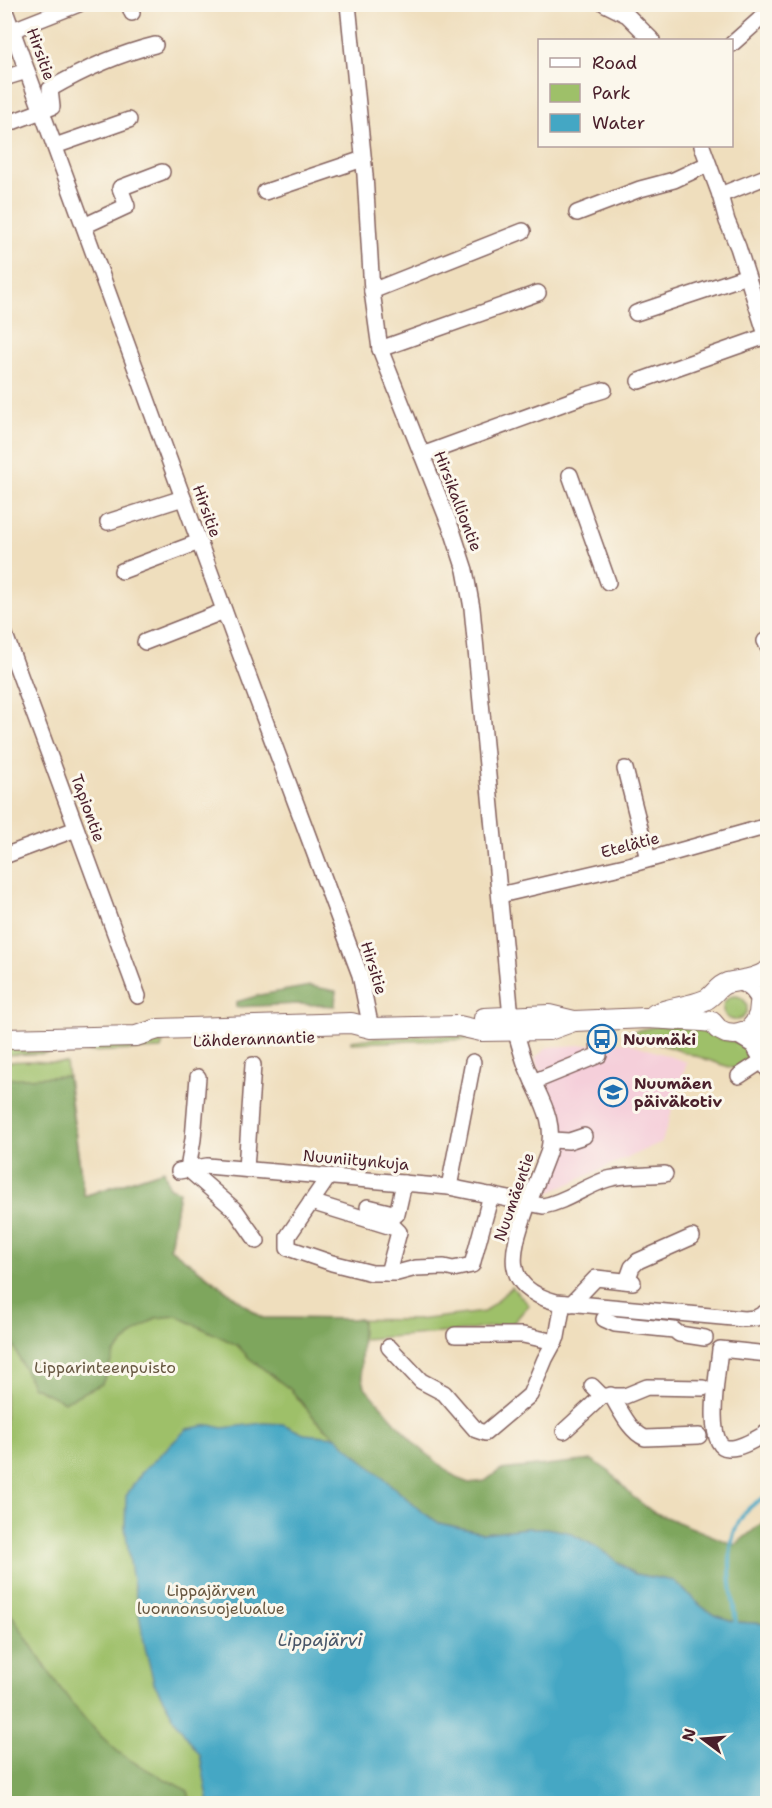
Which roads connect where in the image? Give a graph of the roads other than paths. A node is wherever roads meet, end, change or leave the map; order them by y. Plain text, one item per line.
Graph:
1 (79, 4) edge
2 (348, 4) edge
3 (606, 4) edge
4 (4, 8) edge
5 (768, 12) edge
6 (13, 30) junction
7 (651, 39) edge
8 (733, 43) edge
9 (155, 45) dead end
10 (27, 70) junction
11 (4, 78) edge
12 (42, 111) junction
13 (129, 120) dead end
14 (4, 124) edge
15 (55, 146) junction
16 (702, 147) edge
17 (363, 159) junction
18 (708, 164) junction
19 (162, 172) dead end
20 (768, 176) edge
21 (265, 192) dead end
22 (720, 195) junction
23 (577, 213) dead end
24 (84, 226) junction
25 (523, 231) dead end
26 (747, 276) junction
27 (372, 291) junction
28 (538, 293) dead end
29 (636, 313) dead end
30 (767, 339) edge
31 (380, 349) junction
32 (639, 381) dead end
33 (604, 390) dead end
34 (422, 455) junction
35 (570, 475) dead end
36 (183, 498) junction
37 (108, 522) dead end
38 (199, 542) junction
39 (122, 571) dead end
40 (608, 582) dead end
41 (224, 611) junction
42 (4, 632) edge
43 (145, 642) dead end
44 (625, 769) dead end
45 (768, 826) edge
46 (76, 829) junction
47 (4, 856) edge
48 (648, 860) junction
49 (500, 895) junction
50 (768, 971) edge
51 (735, 982) junction
52 (138, 996) dead end
53 (710, 998) junction
54 (762, 1005) edge
55 (647, 1018) junction
56 (712, 1022) junction
57 (513, 1024) junction
58 (371, 1028) junction
59 (735, 1034) junction
60 (4, 1039) edge
61 (598, 1039) dead end
62 (766, 1059) edge
63 (473, 1062) dead end
64 (253, 1065) dead end
65 (198, 1077) dead end
66 (739, 1077) dead end
67 (533, 1082) junction
68 (584, 1136) dead end
69 (552, 1140) junction
70 (246, 1169) junction
71 (184, 1170) junction
72 (664, 1174) dead end
73 (329, 1176) junction
74 (404, 1183) junction
75 (449, 1187) junction
76 (491, 1195) junction
77 (311, 1202) junction
78 (529, 1203) junction
79 (368, 1207) dead end
80 (397, 1214) junction
81 (399, 1232) junction
82 (692, 1237) dead end
83 (257, 1241) dead end
84 (388, 1273) junction
85 (567, 1303) junction
86 (766, 1315) edge
87 (604, 1319) dead end
88 (454, 1335) dead end
89 (705, 1338) dead end
90 (555, 1342) junction
91 (389, 1347) dead end
92 (768, 1354) edge
93 (703, 1388) dead end
94 (602, 1393) junction
95 (564, 1431) dead end
96 (768, 1432) edge
97 (699, 1436) dead end

1 - 6 street
2 - 17 street, Hirsikalliontie
3 - 7 street
4 - 6 street, Hirsitie
5 - 8 street
6 - 10 street, Hirsitie
9 - 12 street
10 - 11 street
10 - 12 street, Hirsitie
12 - 14 street
12 - 15 street, Hirsitie
13 - 15 street
15 - 24 street, Hirsitie
16 - 18 street
17 - 21 street
17 - 27 street, Hirsikalliontie
18 - 22 street
18 - 23 street
19 - 24 street
20 - 22 street
22 - 26 street
24 - 36 street, Hirsitie
25 - 27 street
26 - 29 street
26 - 30 street
27 - 31 street, Hirsikalliontie
28 - 31 street
30 - 32 street
31 - 34 street, Hirsikalliontie
33 - 34 street
34 - 49 street, Hirsikalliontie
35 - 40 street
36 - 37 street
36 - 38 street, Hirsitie
38 - 39 street
38 - 41 street, Hirsitie
41 - 43 street
41 - 58 street, Hirsitie
42 - 46 street, Tapiontie
44 - 48 street
45 - 48 street, Etelätie
46 - 47 street
46 - 52 street, Tapiontie
48 - 49 street, Etelätie
49 - 57 street, Hirsikalliontie
50 - 51 main road
51 - 53 main road
51 - 54 street
53 - 55 main road, Lähderannantie
53 - 56 street
54 - 59 main road
54 - 62 street
55 - 56 main road, Lähderannantie
55 - 57 main road, Lähderannantie
56 - 59 main road
57 - 58 main road, Lähderannantie
57 - 67 street, Nuumäentie
58 - 60 main road, Lähderannantie
59 - 62 street
61 - 67 street
62 - 66 street
63 - 75 street
64 - 70 street
65 - 71 street
67 - 69 street, Nuumäentie
68 - 69 street
69 - 78 street, Nuumäentie
70 - 71 street, Nuuniitynkuja
70 - 73 street, Nuuniitynkuja
71 - 83 street
72 - 78 street, Nuuniitynkuja
73 - 74 street, Nuuniitynkuja
73 - 77 street
74 - 75 street, Nuuniitynkuja
74 - 80 street
75 - 76 street, Nuuniitynkuja
76 - 78 street, Nuuniitynkuja
76 - 84 street
77 - 81 street
77 - 84 street
78 - 85 street, Nuumäentie
79 - 80 street
80 - 81 street
81 - 84 street
82 - 85 street
85 - 86 street, Nuumäentie
85 - 90 street
87 - 89 street
88 - 90 street
90 - 91 street
92 - 96 street
93 - 94 street
94 - 95 street
94 - 97 street

